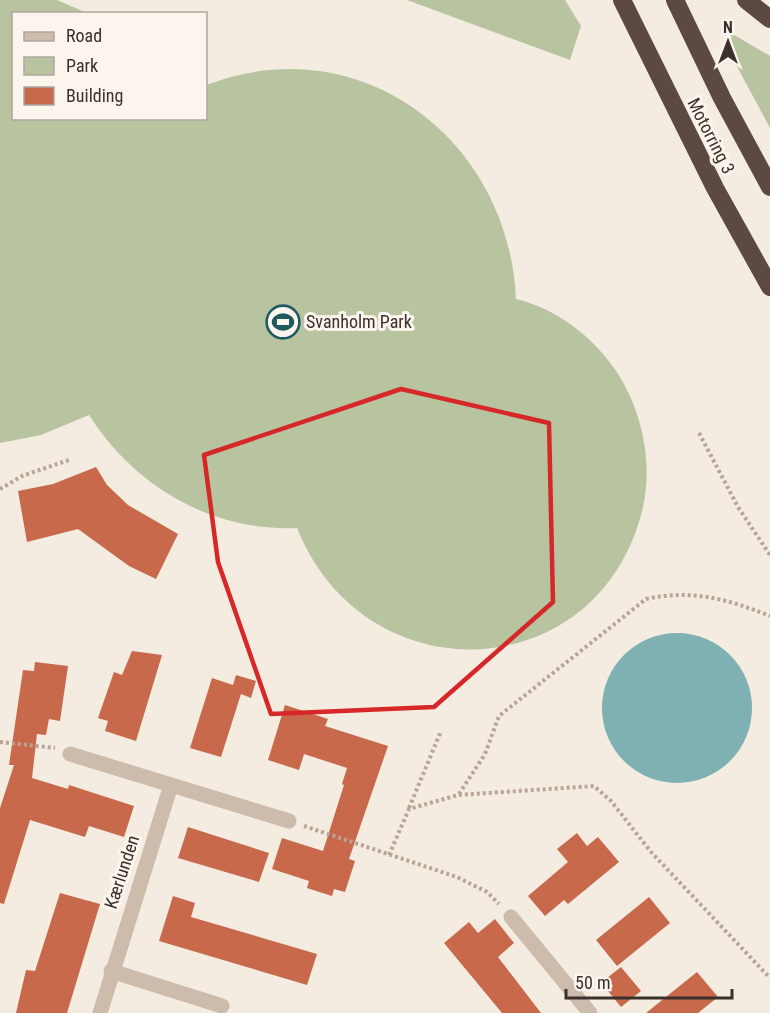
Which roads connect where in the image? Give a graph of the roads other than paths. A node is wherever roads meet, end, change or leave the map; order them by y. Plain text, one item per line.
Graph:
1 (622, 0) edge
2 (675, 0) edge
3 (746, 0) edge
4 (770, 19) edge
5 (770, 187) edge
6 (770, 287) edge
7 (70, 754) road end
8 (171, 785) junction
9 (290, 821) road end
10 (511, 917) road end
11 (111, 971) junction
12 (222, 1006) dead end
13 (100, 1013) edge
14 (590, 1013) edge

1 - 6 highway, Motorring 3
2 - 5 highway
3 - 4 highway
7 - 8 street
8 - 9 street
8 - 11 street, Kærlunden
10 - 14 street
11 - 12 street
11 - 13 street, Kærlunden

